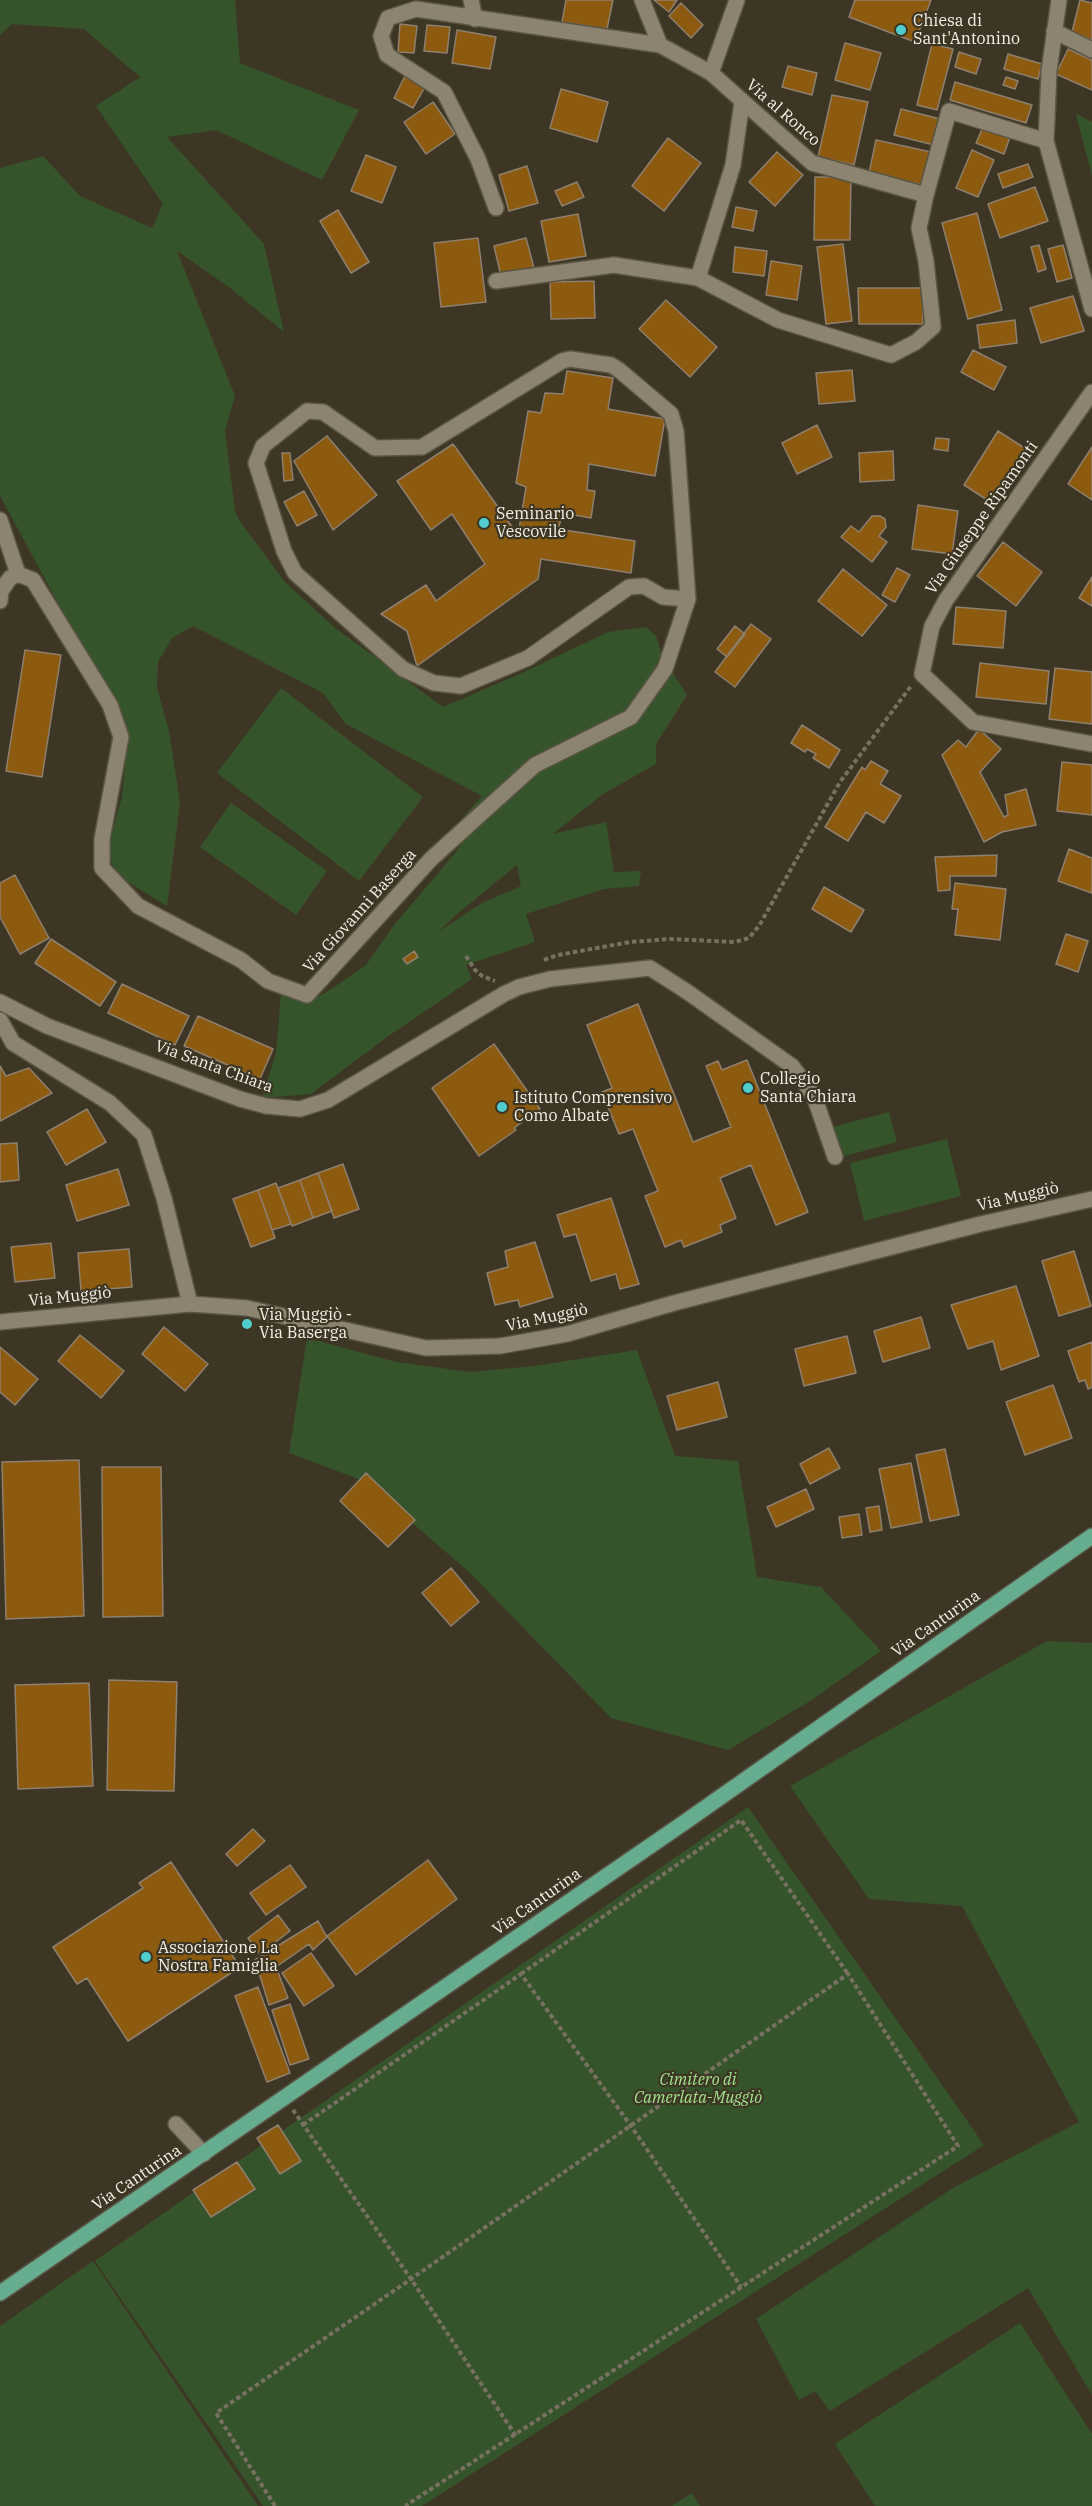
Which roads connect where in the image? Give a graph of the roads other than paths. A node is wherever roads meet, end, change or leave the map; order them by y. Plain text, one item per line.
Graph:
1 (471, 0) edge
2 (642, 0) edge
3 (737, 0) edge
4 (1059, 0) edge
5 (475, 19) junction
6 (1054, 31) junction
7 (660, 45) junction
8 (1092, 50) edge
9 (711, 73) junction
10 (742, 102) junction
11 (1046, 141) junction
12 (926, 195) junction
13 (496, 208) dead end
14 (699, 278) junction
15 (496, 281) dead end
16 (1092, 309) edge
17 (1092, 392) edge
18 (0, 520) edge
19 (18, 574) junction
20 (688, 599) junction
21 (0, 601) edge
22 (1092, 744) edge
23 (0, 1002) edge
24 (0, 1020) edge
25 (835, 1157) dead end
26 (1092, 1199) edge
27 (190, 1304) junction
28 (0, 1322) edge
29 (1092, 1536) edge
30 (176, 2124) dead end
31 (204, 2154) junction
32 (0, 2294) edge

1 - 5 street
2 - 7 street
3 - 9 street
4 - 6 street
5 - 7 street, Via al Ronco
5 - 13 street, Via al Ronco
6 - 8 street
6 - 11 street
7 - 9 street, Via al Ronco
9 - 10 street, Via al Ronco
10 - 12 street, Via al Ronco
10 - 14 street
11 - 12 street
11 - 16 street
12 - 14 street
14 - 15 street
17 - 22 street, Via Giuseppe Ripamonti
18 - 19 street
19 - 20 street, Via Giovanni Baserga
19 - 21 street
20 - 20 street, Via Giovanni Baserga
23 - 25 street, Via Santa Chiara
24 - 27 street
26 - 27 street, Via Muggiò
27 - 28 street, Via Muggiò
29 - 31 main road, Via Canturina
30 - 31 street
31 - 32 main road, Via Canturina

